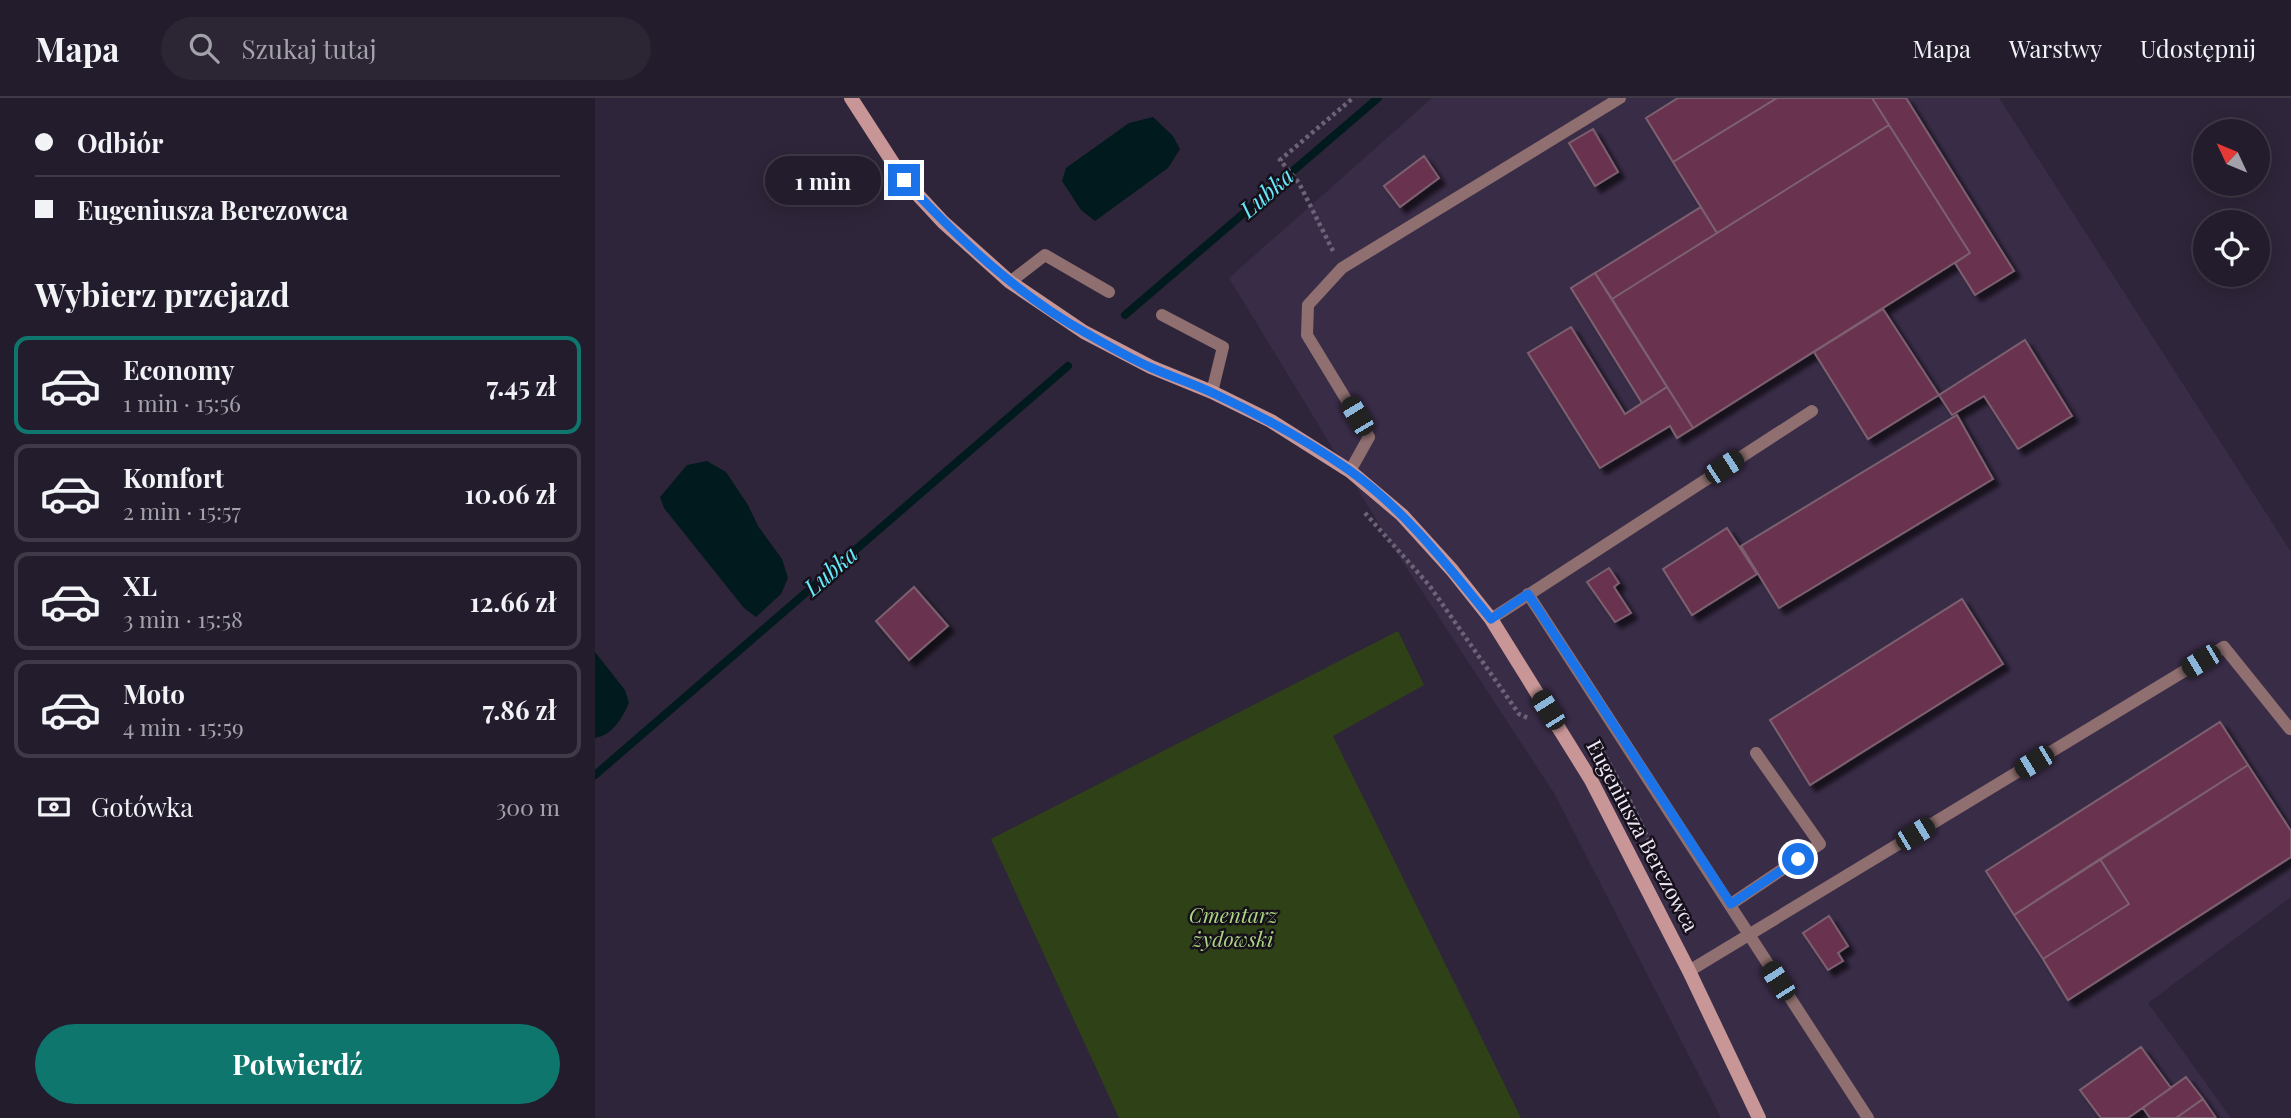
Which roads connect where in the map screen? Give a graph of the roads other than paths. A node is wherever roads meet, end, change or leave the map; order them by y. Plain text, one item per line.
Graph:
1 (851, 98) edge
2 (1620, 98) edge
3 (1010, 282) junction
4 (1109, 292) dead end
5 (1161, 315) dead end
6 (1212, 392) junction
7 (1812, 411) dead end
8 (1350, 471) junction
9 (1528, 594) junction
10 (1491, 619) junction
11 (2290, 729) edge
12 (1756, 753) dead end
13 (1731, 904) junction
14 (1748, 935) junction
15 (1689, 971) junction
16 (1759, 1118) edge
17 (1868, 1118) edge

1 - 3 street, Eugeniusza Berezowca
2 - 8 lane
3 - 4 lane
3 - 6 street, Eugeniusza Berezowca
5 - 6 lane
6 - 8 street, Eugeniusza Berezowca
7 - 9 lane
8 - 10 street, Eugeniusza Berezowca
9 - 10 lane
9 - 13 lane
10 - 15 street, Eugeniusza Berezowca
11 - 14 lane
12 - 13 lane
13 - 14 lane
14 - 15 lane
14 - 17 lane
15 - 16 street, Eugeniusza Berezowca

